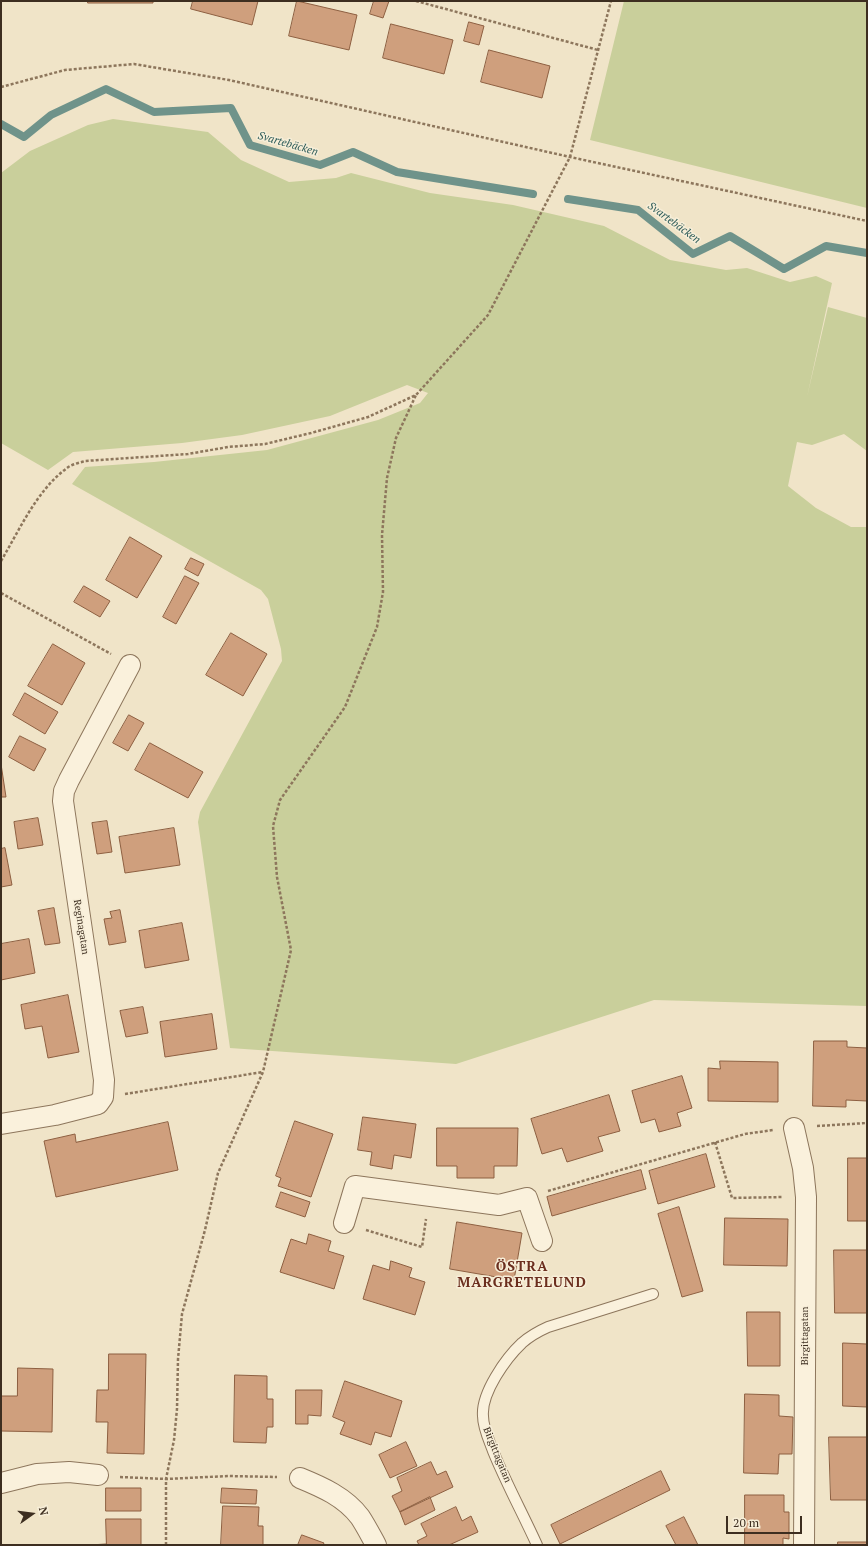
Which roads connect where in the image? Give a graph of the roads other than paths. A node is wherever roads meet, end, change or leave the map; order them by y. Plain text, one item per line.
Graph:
1 (130, 665) road end
2 (1, 1124) edge
3 (794, 1128) road end
4 (344, 1223) road end
5 (542, 1241) dead end
6 (653, 1294) dead end
7 (98, 1475) road end
8 (300, 1478) road end
9 (1, 1483) edge
10 (376, 1545) edge
11 (537, 1545) edge
12 (804, 1545) edge

1 - 2 street, Reginagatan
3 - 12 street, Birgittagatan
4 - 5 street
6 - 11 lane, Birgittagatan
7 - 9 street
8 - 10 street

